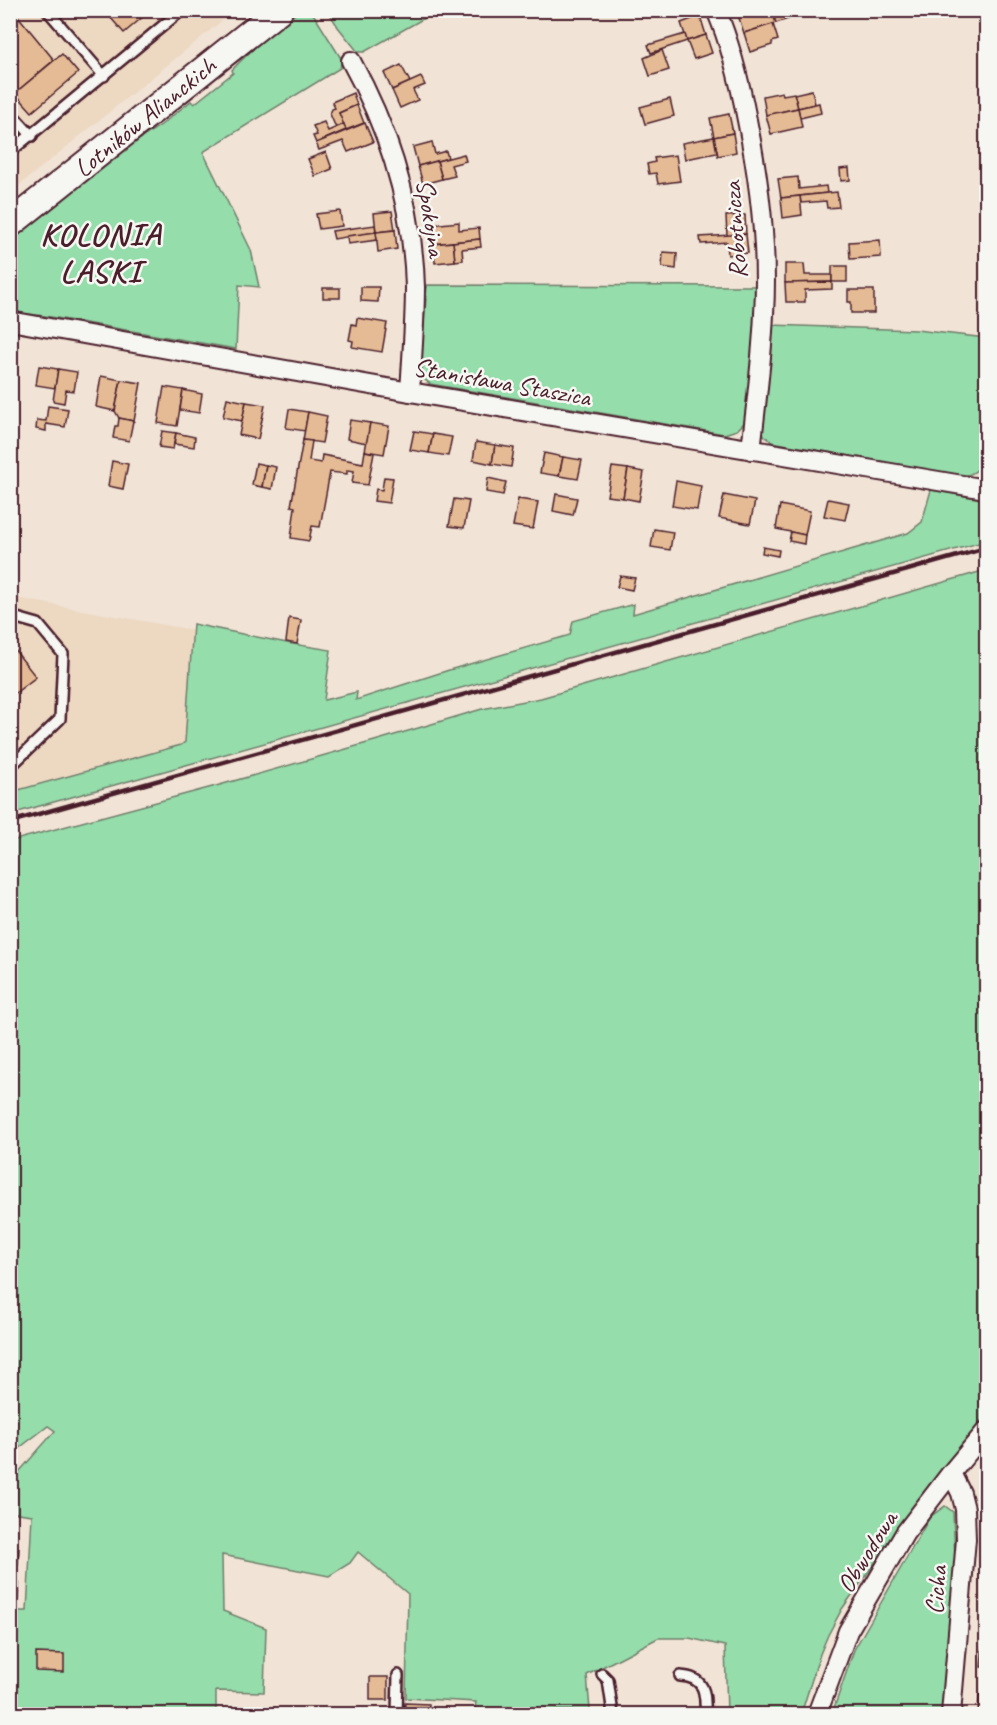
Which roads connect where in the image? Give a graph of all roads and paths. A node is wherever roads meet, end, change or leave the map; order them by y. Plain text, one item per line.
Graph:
1 (47, 10) edge
2 (182, 10) edge
3 (279, 10) edge
4 (716, 10) edge
5 (351, 62) dead end
6 (104, 76) junction
7 (10, 112) edge
8 (32, 136) junction
9 (10, 152) edge
10 (10, 224) edge
11 (10, 321) edge
12 (410, 392) junction
13 (751, 450) junction
14 (984, 485) edge
15 (10, 616) edge
16 (10, 767) edge
17 (987, 1431) edge
18 (951, 1473) junction
19 (602, 1674) dead end
20 (398, 1675) dead end
21 (680, 1676) dead end
22 (397, 1714) edge
23 (613, 1714) edge
24 (705, 1714) edge
25 (817, 1714) edge
26 (951, 1714) edge

1 - 6 lane
2 - 6 lane
3 - 10 main road, Lotników Alianckich
4 - 13 street, Robotnicza
5 - 12 street, Spokojna
6 - 8 lane
7 - 8 lane
8 - 9 lane
11 - 12 street, Stanisława Staszica
12 - 13 street, Stanisława Staszica
13 - 14 street, Stanisława Staszica
15 - 16 lane
17 - 18 street, Obwodowa
18 - 25 street, Obwodowa
18 - 26 street, Cicha
19 - 23 lane
20 - 22 lane
21 - 24 lane

